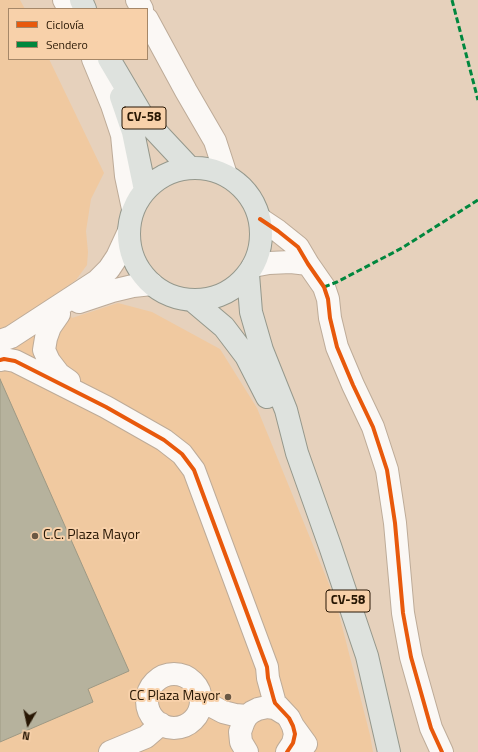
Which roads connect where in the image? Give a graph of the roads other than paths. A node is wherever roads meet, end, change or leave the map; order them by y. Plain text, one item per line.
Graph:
1 (148, 21) edge
2 (104, 60) edge
3 (104, 60) edge
4 (105, 60) edge
5 (190, 168) junction
6 (226, 175) junction
7 (146, 190) junction
8 (134, 209) junction
9 (260, 219) junction
10 (129, 230) junction
11 (308, 264) junction
12 (250, 270) junction
13 (152, 284) junction
14 (192, 300) junction
15 (59, 314) junction
16 (24, 333) junction
17 (0, 341) edge
18 (0, 350) edge
19 (0, 360) edge
20 (34, 371) junction
21 (106, 406) junction
22 (297, 453) junction
23 (268, 678) junction
24 (147, 705) junction
25 (198, 707) junction
26 (288, 719) junction
27 (161, 724) junction
28 (245, 734) edge
29 (297, 748) edge
30 (114, 751) edge
31 (389, 752) edge
32 (442, 752) edge

1 - 6 street
2 - 7 main road, CV-58
3 - 8 street
4 - 5 main road, CV-58
5 - 6 main road, CV-58
5 - 7 main road, CV-58
6 - 9 main road, CV-58
7 - 8 main road, CV-58
8 - 10 main road, CV-58
9 - 11 street
9 - 12 main road, CV-58
10 - 13 main road, CV-58
10 - 16 street
11 - 12 street
11 - 32 street
12 - 14 main road, CV-58
12 - 22 main road, CV-58
13 - 14 main road, CV-58
13 - 15 street
14 - 22 main road, CV-58
15 - 16 street
15 - 21 street
16 - 17 street
16 - 18 street
16 - 20 street
19 - 20 street
20 - 21 street
21 - 23 street
22 - 31 main road, CV-58
23 - 26 street
23 - 28 street
24 - 25 street
24 - 27 street
24 - 30 street
25 - 27 street
25 - 28 street
26 - 28 street
26 - 29 street
27 - 30 street

